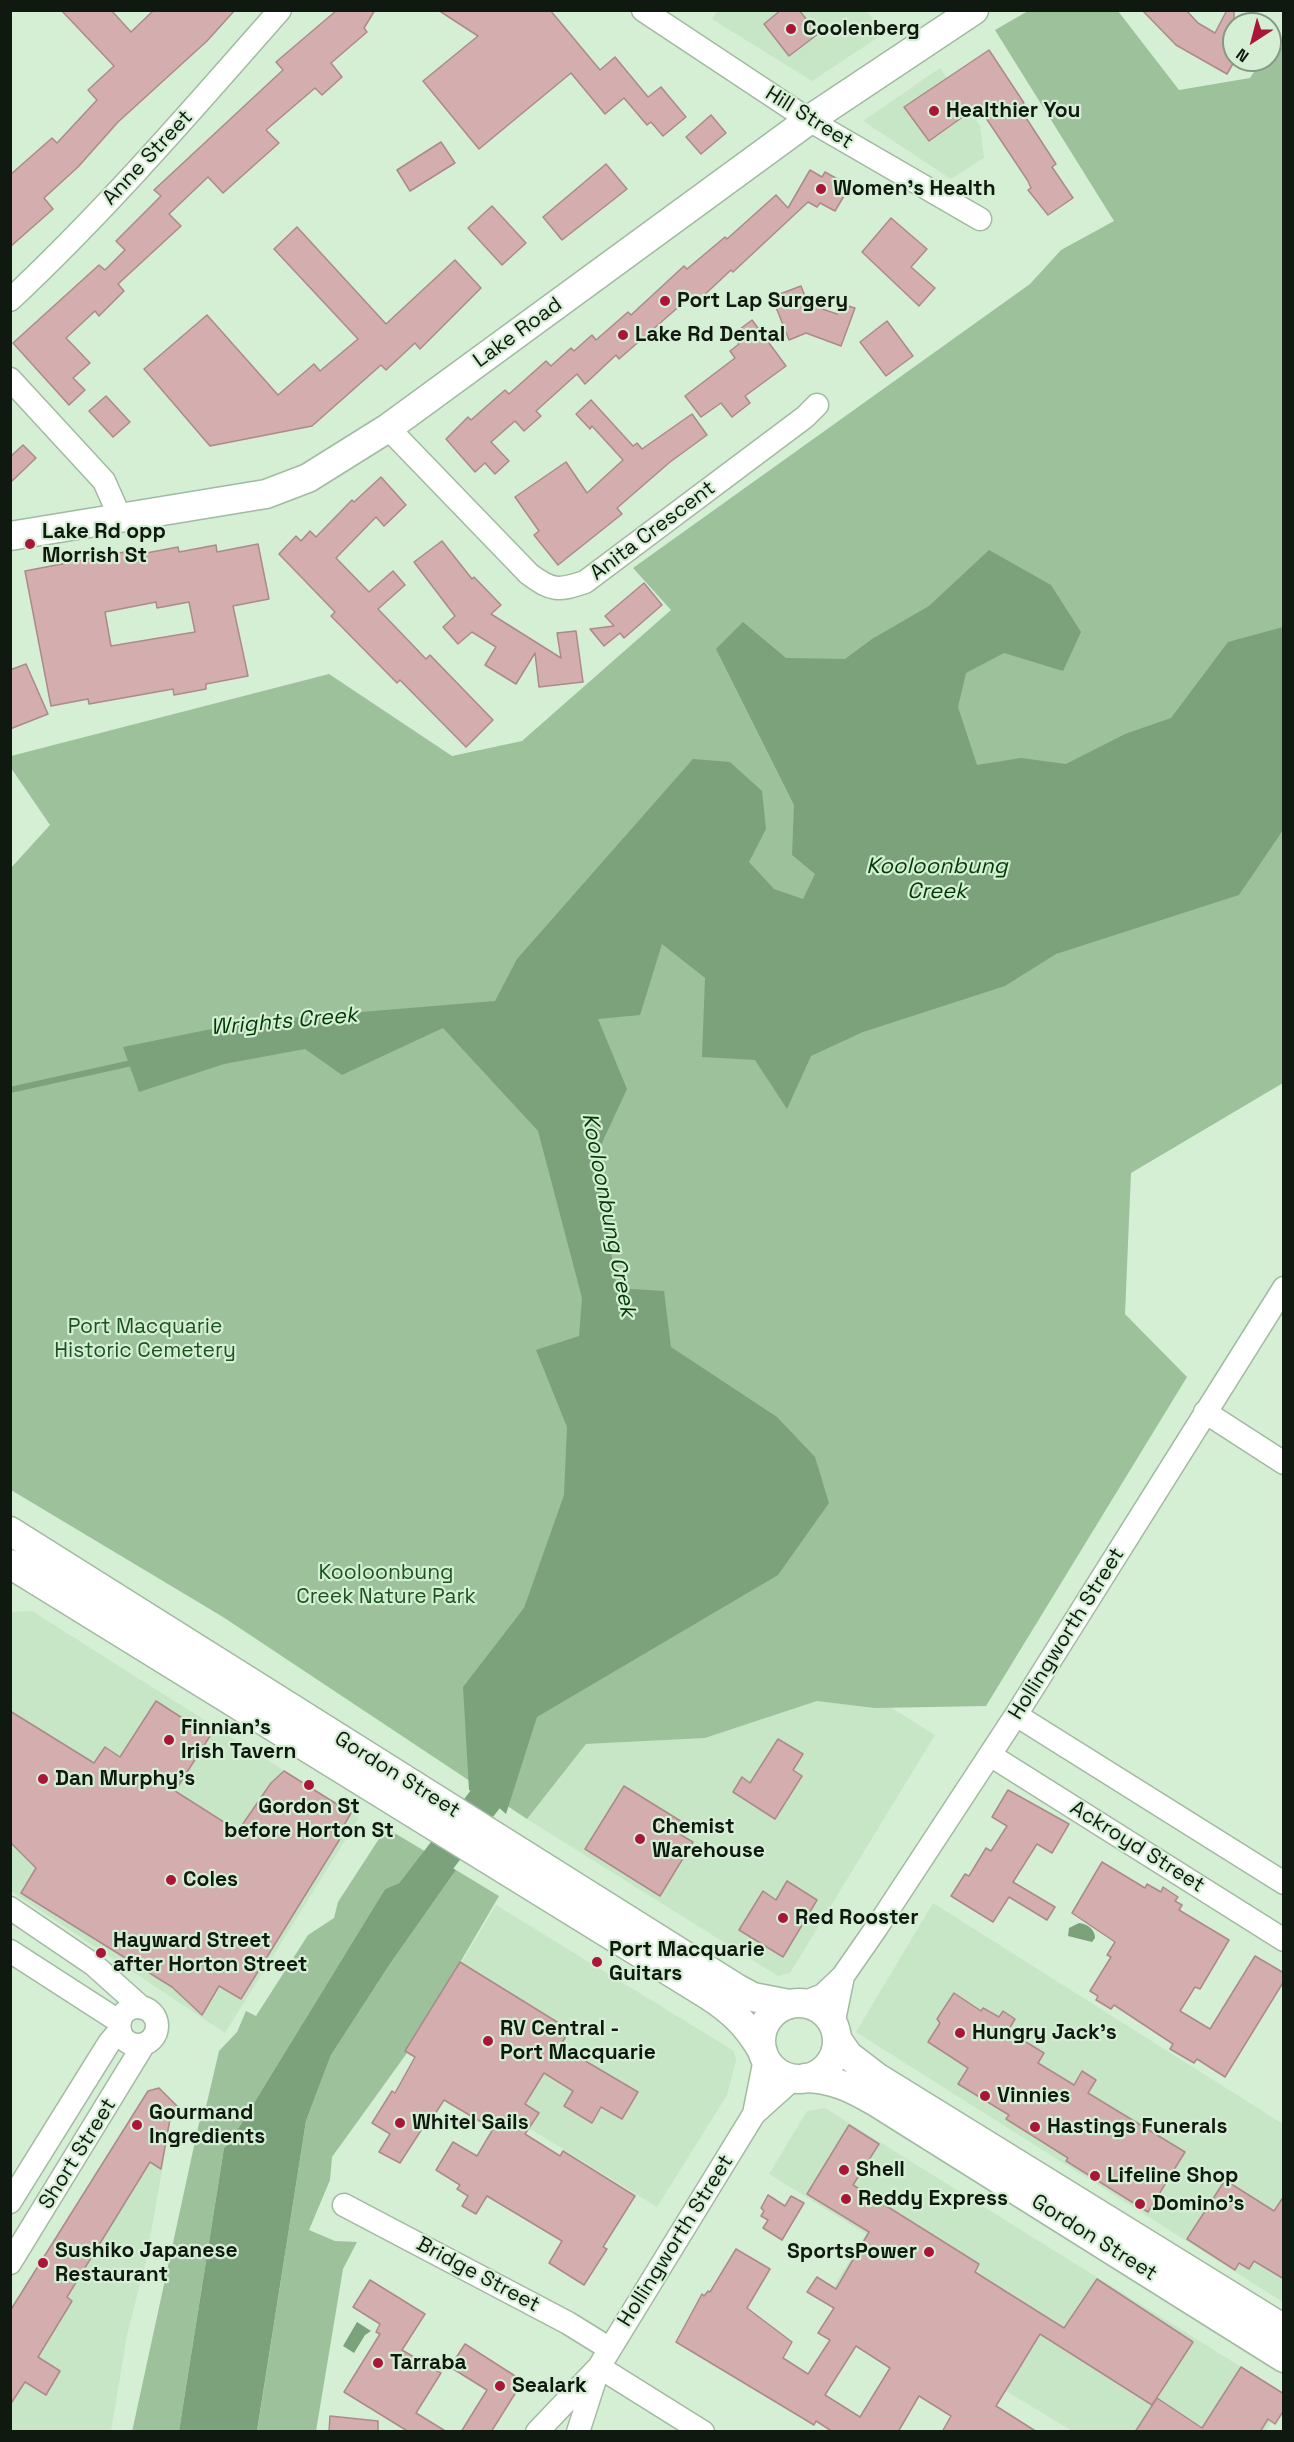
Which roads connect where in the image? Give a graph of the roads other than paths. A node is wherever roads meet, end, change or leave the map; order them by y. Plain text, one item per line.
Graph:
1 (280, 10) edge
2 (643, 10) edge
3 (974, 10) edge
4 (809, 120) junction
5 (980, 219) dead end
6 (10, 300) edge
7 (10, 379) edge
8 (817, 405) dead end
9 (388, 428) junction
10 (120, 517) junction
11 (10, 536) edge
12 (1284, 1288) edge
13 (1205, 1412) junction
14 (1284, 1463) edge
15 (15, 1556) edge
16 (1016, 1715) junction
17 (990, 1755) junction
18 (484, 1844) junction
19 (1284, 1883) edge
20 (10, 1908) edge
21 (1284, 1940) edge
22 (10, 1951) edge
23 (843, 1976) junction
24 (796, 2003) junction
25 (142, 2008) junction
26 (120, 2026) junction
27 (835, 2032) junction
28 (144, 2044) junction
29 (764, 2056) junction
30 (800, 2078) junction
31 (754, 2114) junction
32 (10, 2202) edge
33 (344, 2205) dead end
34 (10, 2263) edge
35 (1284, 2329) edge
36 (604, 2358) junction
37 (1284, 2358) edge
38 (537, 2432) edge
39 (578, 2432) edge
40 (703, 2432) edge

1 - 6 street, Anne Street
2 - 4 street, Hill Street
3 - 4 main road, Lake Road
4 - 5 street, Hill Street
4 - 9 main road, Lake Road
7 - 10 street
8 - 9 street, Anita Crescent
9 - 10 main road, Lake Road
10 - 11 main road, Lake Road
12 - 13 street, Hollingworth Street
13 - 14 street
13 - 16 street, Hollingworth Street
15 - 18 main road, Gordon Street
16 - 17 street, Hollingworth Street
16 - 19 street
17 - 21 street, Ackroyd Street
17 - 23 street, Hollingworth Street
18 - 24 main road, Gordon Street
18 - 29 main road, Gordon Street
20 - 25 street
22 - 26 street
23 - 24 street, Hollingworth Street
23 - 27 street, Hollingworth Street
24 - 27 main road
24 - 29 main road
25 - 26 street
25 - 28 street
26 - 28 street
26 - 32 street, Short Street
27 - 30 main road
27 - 35 main road, Gordon Street
28 - 34 street, Short Street
29 - 30 main road
29 - 31 street, Hollingworth Street
30 - 31 street, Hollingworth Street
30 - 37 main road, Gordon Street
31 - 36 street, Hollingworth Street
33 - 36 street, Bridge Street
36 - 38 street, Hollingworth Street
36 - 39 street, Hollingworth Street
36 - 40 street, Bridge Street

